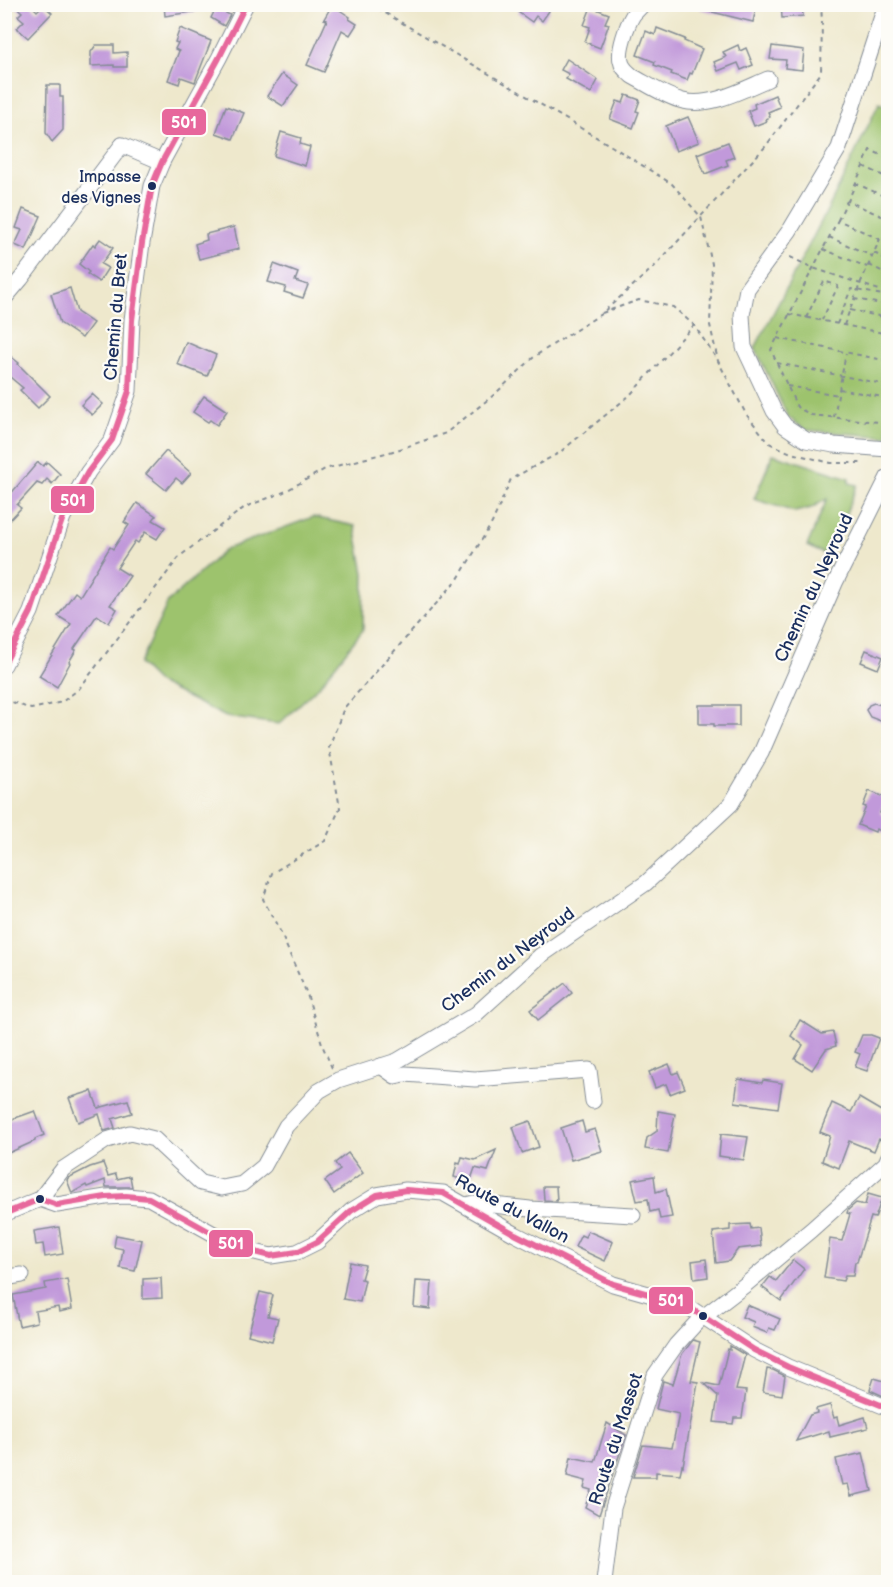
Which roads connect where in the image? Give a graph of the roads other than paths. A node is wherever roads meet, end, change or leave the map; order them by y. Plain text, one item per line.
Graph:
1 (246, 4) edge
2 (643, 4) edge
3 (886, 4) edge
4 (768, 79) dead end
5 (162, 162) junction
6 (4, 299) edge
7 (888, 449) edge
8 (888, 477) edge
9 (4, 665) edge
10 (381, 1066) junction
11 (593, 1101) dead end
12 (888, 1158) edge
13 (40, 1199) junction
14 (464, 1205) junction
15 (7, 1213) edge
16 (633, 1215) dead end
17 (22, 1275) dead end
18 (4, 1278) edge
19 (703, 1316) junction
20 (888, 1408) edge
21 (604, 1582) edge

1 - 5 street, Chemin du Bret
2 - 4 street
3 - 7 street
5 - 6 street
5 - 9 street, Chemin du Bret
8 - 10 street, Chemin du Neyroud
10 - 11 street
10 - 13 street, Chemin du Neyroud
12 - 19 street, Route du Massot
13 - 14 street, Route du Vallon
13 - 15 street, Route du Vallon
14 - 16 street
14 - 19 street, Route du Vallon
17 - 18 street
19 - 20 street, Route du Vallon
19 - 21 street, Route du Massot

